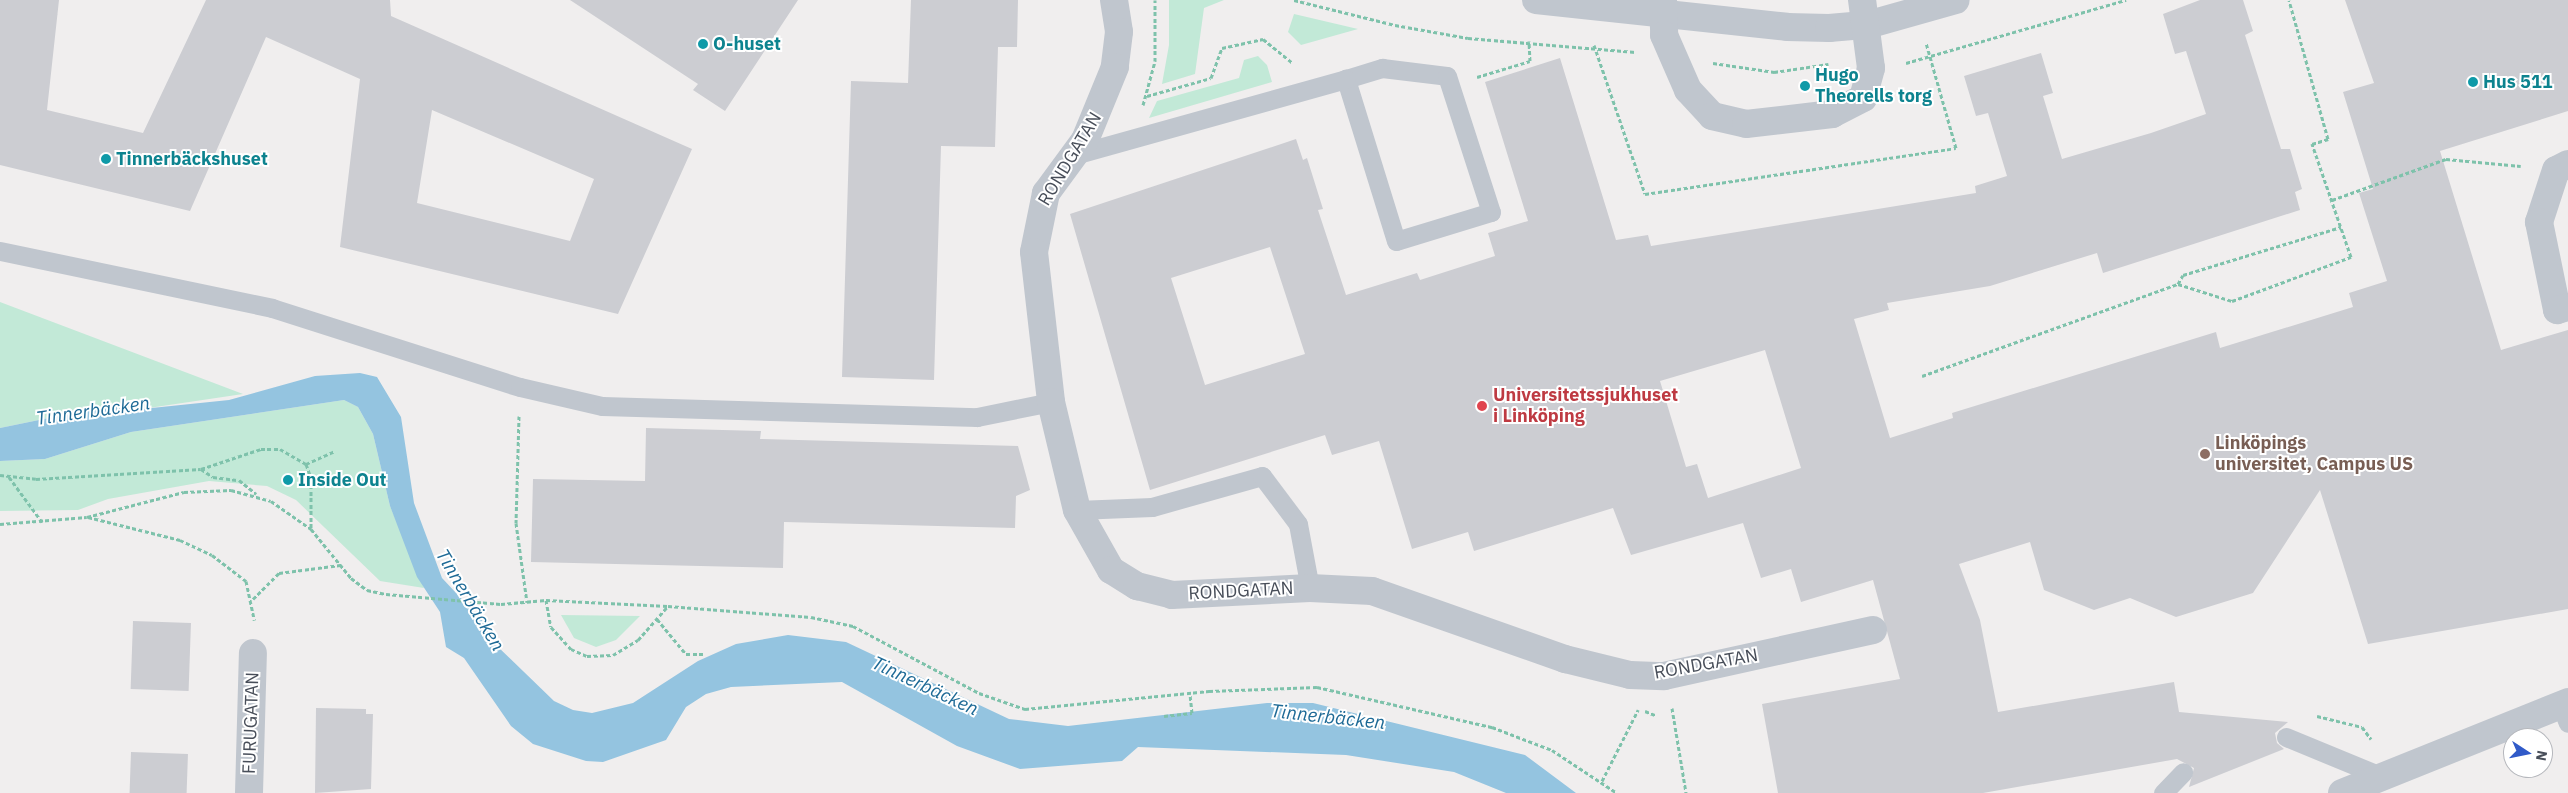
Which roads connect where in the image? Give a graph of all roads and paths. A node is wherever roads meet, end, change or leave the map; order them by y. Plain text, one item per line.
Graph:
1 (1114, 0) edge
2 (1294, 0) edge
3 (1536, 0) edge
4 (1956, 0) edge
5 (2289, 0) edge
6 (1662, 7) edge
7 (1865, 13) edge
8 (1529, 41) junction
9 (1594, 46) dead end
10 (1483, 75) dead end
11 (1346, 79) junction
12 (1074, 155) junction
13 (2562, 167) edge
14 (2332, 200) junction
15 (2340, 226) junction
16 (0, 251) edge
17 (2178, 284) junction
18 (2568, 307) edge
19 (1922, 376) dead end
20 (520, 387) junction
21 (1051, 402) junction
22 (335, 451) dead end
23 (306, 464) junction
24 (200, 469) junction
25 (0, 475) edge
26 (8, 477) junction
27 (257, 495) junction
28 (1077, 510) junction
29 (87, 517) junction
30 (42, 522) junction
31 (0, 524) edge
32 (311, 529) junction
33 (340, 565) junction
34 (1310, 588) junction
35 (253, 600) junction
36 (546, 600) junction
37 (527, 602) junction
38 (668, 606) junction
39 (657, 619) junction
40 (1873, 630) dead end
41 (253, 652) joint
42 (703, 654) dead end
43 (1664, 676) junction
44 (1190, 694) junction
45 (2566, 710) edge
46 (1655, 715) dead end
47 (1164, 716) dead end
48 (2286, 737) dead end
49 (2183, 772) dead end
50 (2383, 777) junction
51 (1602, 781) junction
52 (249, 793) edge
53 (1617, 793) edge
54 (1686, 793) edge
55 (2163, 793) edge
56 (2342, 793) edge

1 - 12 street, RONDGATAN
2 - 8 path
3 - 6 street
4 - 7 street
5 - 14 path
6 - 7 street
6 - 7 street
8 - 9 path
8 - 10 path
11 - 11 lane
11 - 12 lane
12 - 21 street, RONDGATAN
13 - 14 path
13 - 18 street
14 - 15 path
15 - 17 path
15 - 17 path
16 - 20 lane
17 - 19 path
20 - 21 lane
20 - 37 path
21 - 28 street, RONDGATAN
22 - 23 path
23 - 24 path
23 - 32 path
24 - 26 path
24 - 27 path
25 - 26 path
26 - 30 path
27 - 29 path
27 - 32 path
28 - 34 street, RONDGATAN
28 - 34 lane
29 - 30 path
29 - 35 path
30 - 31 path
32 - 33 path
33 - 35 path
33 - 37 path
34 - 43 street, RONDGATAN
35 - 41 path
36 - 37 path
36 - 38 path
36 - 39 path
38 - 39 path
38 - 44 path
39 - 42 path
40 - 43 street, RONDGATAN
41 - 52 street, FURUGATAN
43 - 54 path
44 - 47 path
44 - 51 path
45 - 50 street
46 - 51 path
48 - 50 lane
49 - 55 lane
50 - 56 street
51 - 53 path

